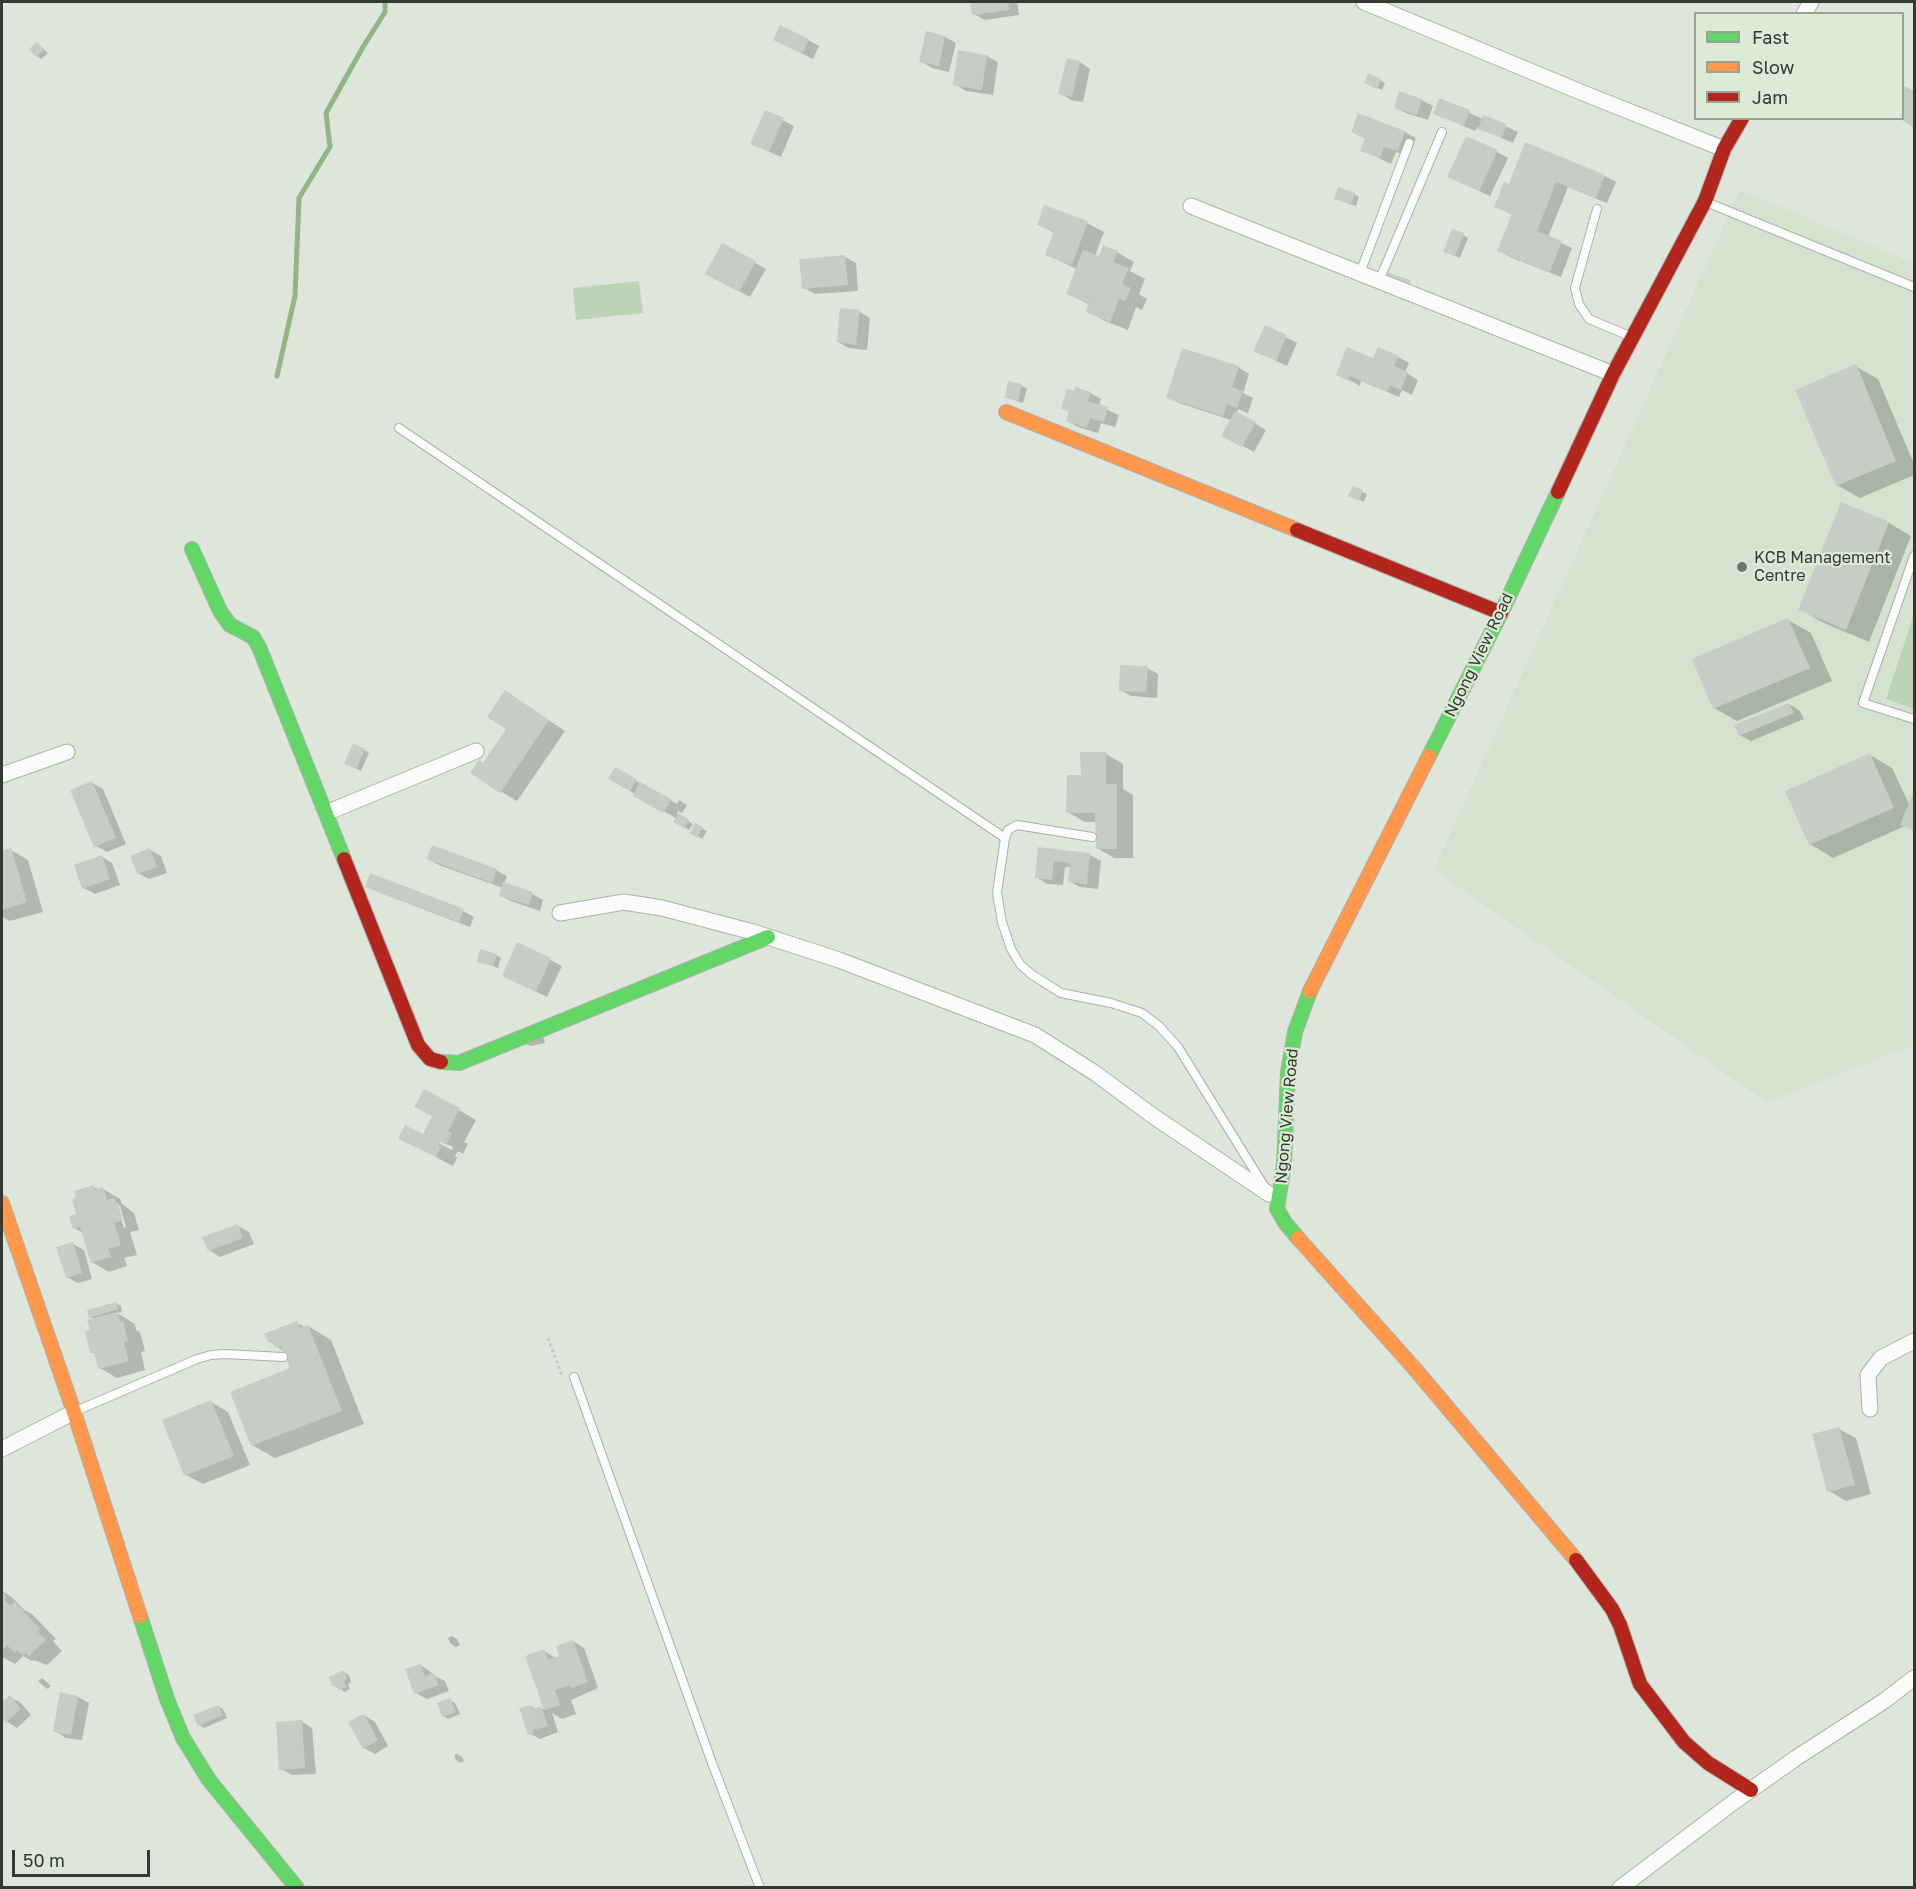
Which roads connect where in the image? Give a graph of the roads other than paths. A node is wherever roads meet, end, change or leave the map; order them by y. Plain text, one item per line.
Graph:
1 (1364, 2) edge
2 (1741, 120) edge
3 (1442, 132) dead end
4 (1409, 142) dead end
5 (1724, 149) junction
6 (1705, 201) junction
7 (1191, 206) dead end
8 (1597, 209) dead end
9 (1360, 273) junction
10 (1379, 281) junction
11 (1914, 287) edge
12 (1632, 337) junction
13 (1613, 374) junction
14 (1006, 412) dead end
15 (399, 428) dead end
16 (192, 549) dead end
17 (1914, 556) edge
18 (1501, 613) junction
19 (1914, 719) edge
20 (476, 751) dead end
21 (67, 752) dead end
22 (2, 775) edge
23 (326, 813) junction
24 (1092, 837) dead end
25 (1005, 838) junction
26 (560, 913) dead end
27 (768, 937) junction
28 (1269, 1194) junction
29 (2, 1203) edge
30 (1277, 1209) junction
31 (1914, 1341) edge
32 (283, 1357) dead end
33 (574, 1377) dead end
34 (1870, 1409) dead end
35 (74, 1412) junction
36 (2, 1449) edge
37 (1914, 1678) edge
38 (1751, 1790) junction
39 (297, 1887) edge
40 (760, 1887) edge
41 (1620, 1887) edge

1 - 5 street
2 - 5 street, Ngong View Road
3 - 10 lane
4 - 9 lane
5 - 6 street, Ngong View Road
6 - 11 lane
6 - 12 street, Ngong View Road
7 - 9 street
8 - 12 lane
9 - 10 street
10 - 13 street
12 - 13 street, Ngong View Road
13 - 18 street, Ngong View Road
14 - 18 street
15 - 25 lane
16 - 23 street
17 - 19 lane
18 - 30 street, Ngong View Road
20 - 23 street
21 - 22 street
23 - 27 street
24 - 25 lane
25 - 28 lane
26 - 27 street
27 - 28 street
28 - 30 lane
29 - 35 street
30 - 38 street
31 - 34 street
32 - 35 lane
33 - 40 lane
35 - 36 street
35 - 39 street
37 - 38 street
38 - 41 street

